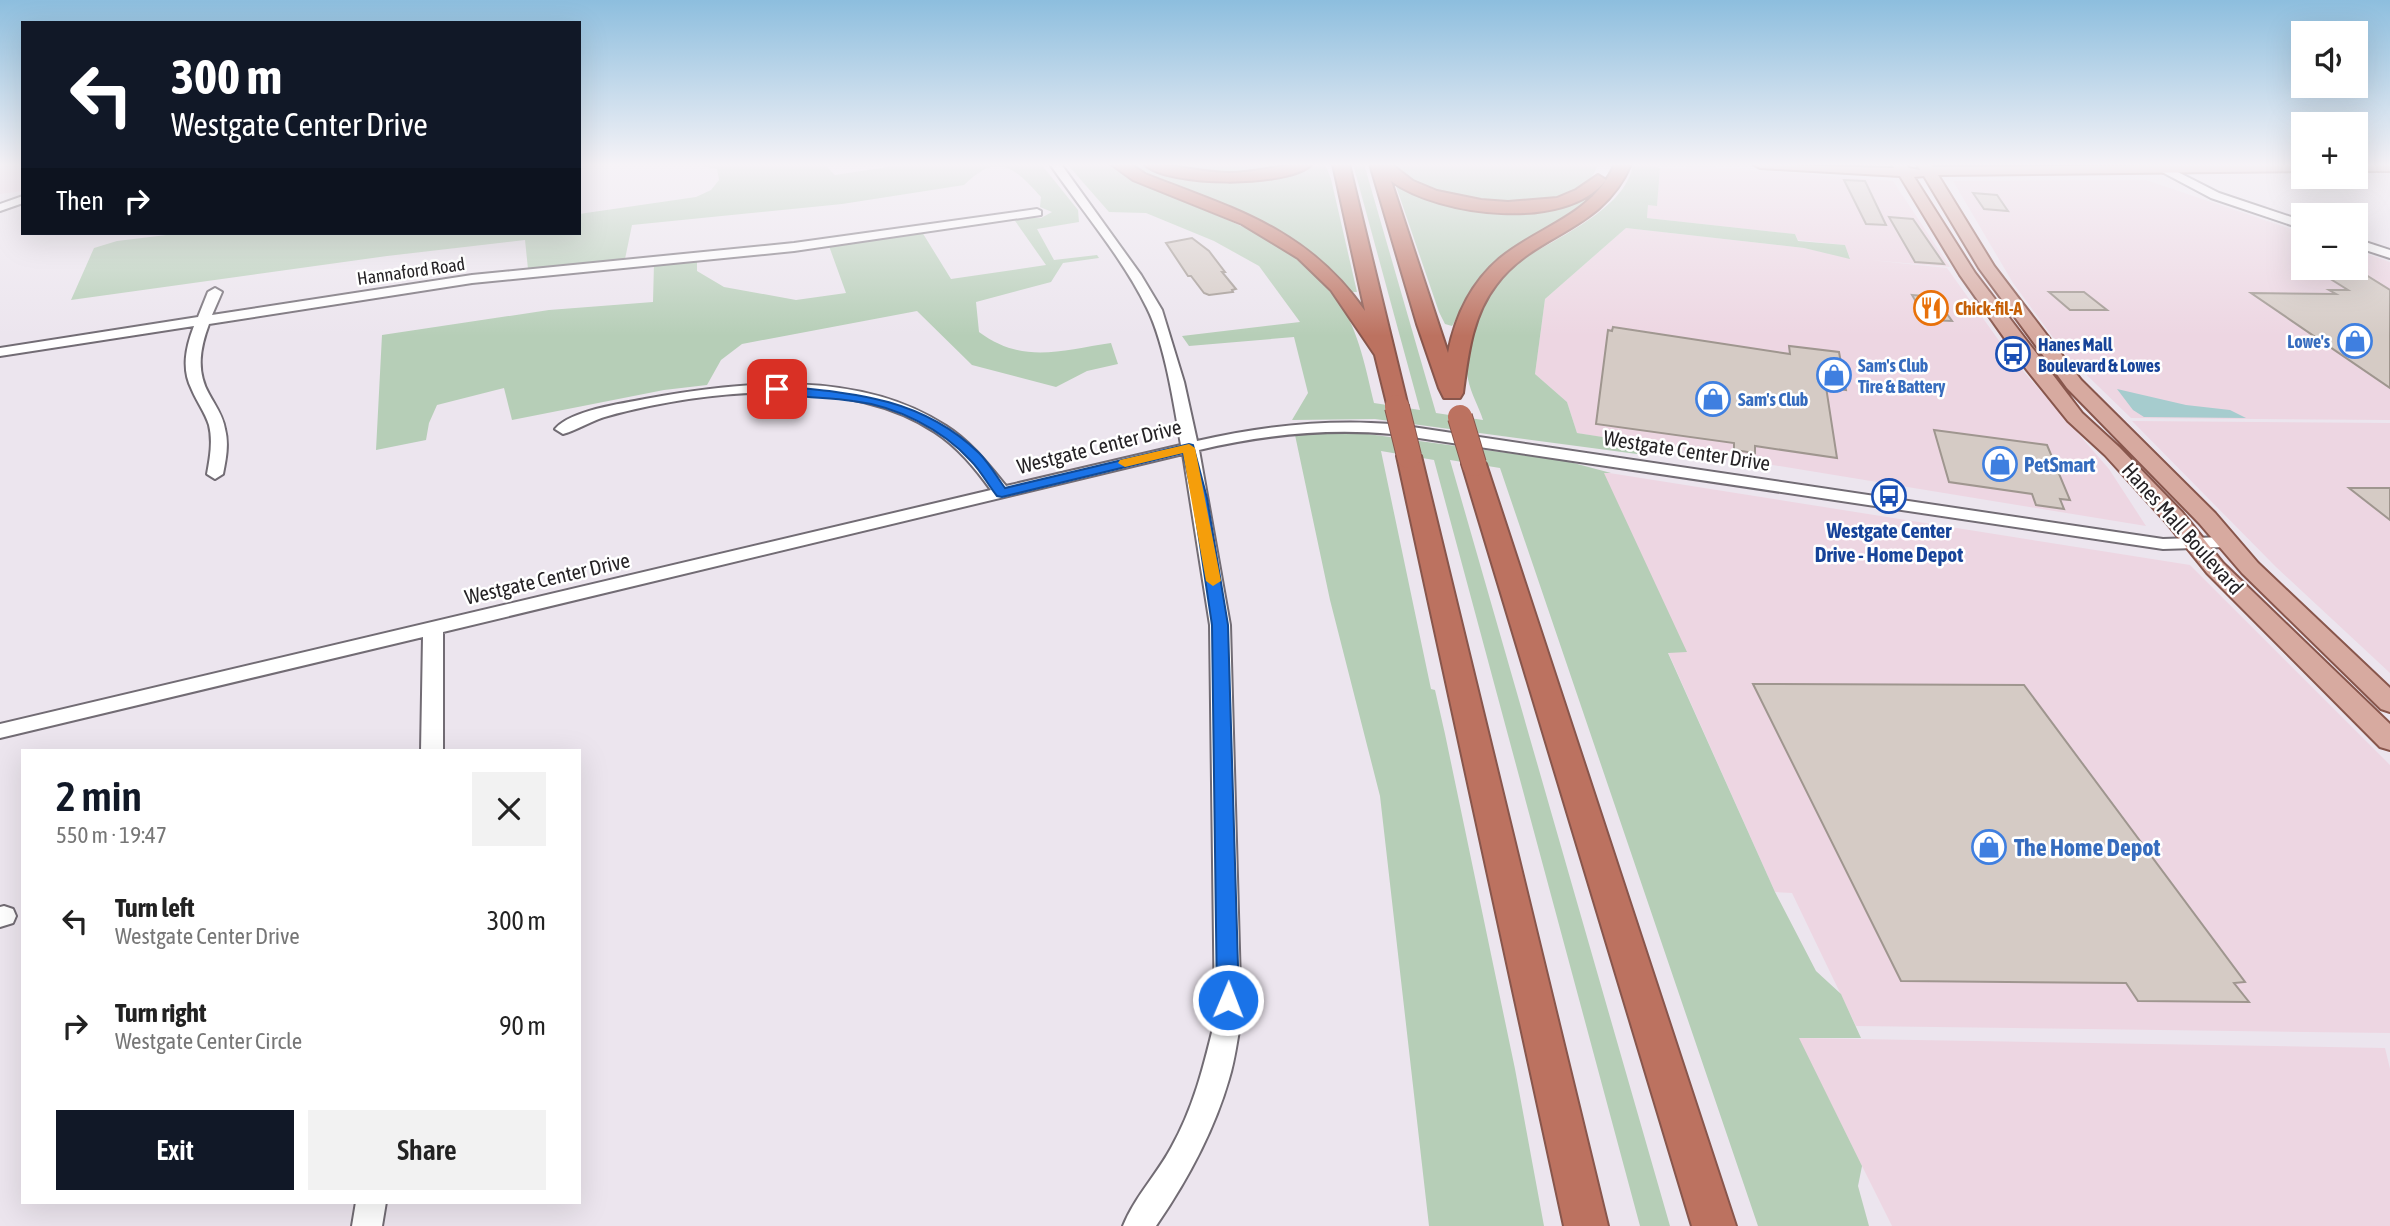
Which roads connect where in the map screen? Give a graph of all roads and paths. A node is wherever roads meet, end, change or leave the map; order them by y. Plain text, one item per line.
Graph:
1 (978, 221) edge
2 (1096, 221) edge
3 (1250, 221) edge
4 (1355, 221) edge
5 (1396, 221) edge
6 (1569, 221) edge
7 (1933, 221) edge
8 (1958, 221) edge
9 (2368, 247) edge
10 (2390, 254) edge
11 (215, 292) dead end
12 (204, 320) junction
13 (0, 352) edge
14 (1385, 355) junction
15 (1452, 393) junction
16 (563, 429) dead end
17 (1189, 448) junction
18 (215, 474) dead end
19 (1002, 493) junction
20 (2225, 541) junction
21 (2194, 543) junction
22 (433, 628) junction
23 (2390, 703) edge
24 (0, 731) edge
25 (2390, 740) edge
26 (432, 749) edge
27 (371, 1204) edge
28 (367, 1226) edge
29 (1138, 1226) edge
30 (1586, 1226) edge
31 (1714, 1226) edge

1 - 12 street, Hannaford Road
2 - 17 street
3 - 14 highway
4 - 14 highway
5 - 15 highway
6 - 15 highway
7 - 21 main road, Hanes Mall Boulevard
8 - 20 main road, Hanes Mall Boulevard
9 - 10 street
11 - 12 street
12 - 13 street, Hannaford Road
12 - 18 street
14 - 30 highway, bridge
15 - 31 highway, bridge
16 - 19 street
17 - 19 street, Westgate Center Drive
17 - 21 street, Westgate Center Drive
17 - 29 street
19 - 22 street, Westgate Center Drive
20 - 21 street, Westgate Center Drive
20 - 23 main road, Hanes Mall Boulevard
21 - 25 main road, Hanes Mall Boulevard
22 - 24 street, Westgate Center Drive
22 - 26 street
27 - 28 street

